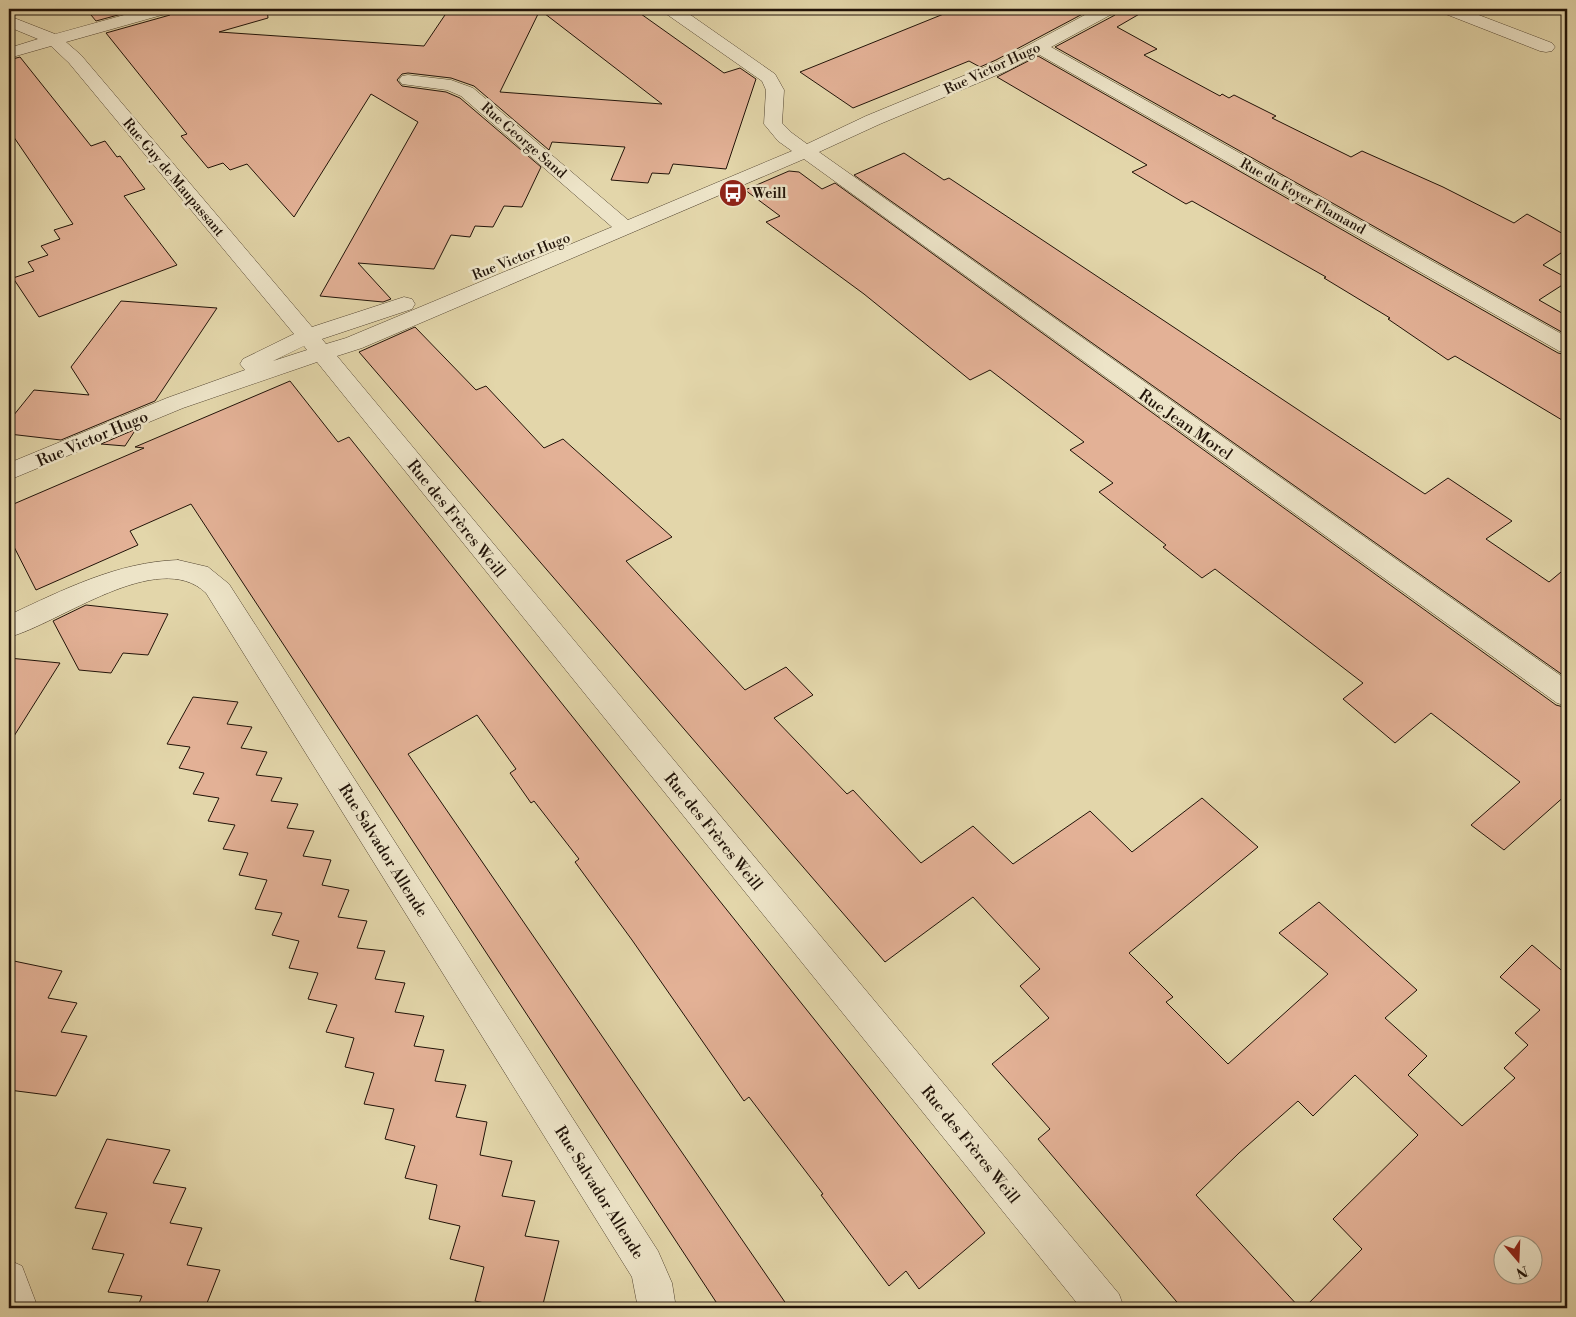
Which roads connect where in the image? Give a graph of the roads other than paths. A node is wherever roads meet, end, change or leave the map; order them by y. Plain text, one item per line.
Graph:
1 (163, 9) edge
2 (671, 9) edge
3 (1108, 9) edge
4 (1449, 9) edge
5 (9, 21) edge
6 (54, 40) junction
7 (1039, 47) junction
8 (1546, 47) dead end
9 (9, 53) edge
10 (408, 80) dead end
11 (801, 149) junction
12 (620, 223) junction
13 (314, 345) junction
14 (1567, 346) edge
15 (9, 472) edge
16 (9, 628) edge
17 (1567, 695) edge
18 (657, 1308) edge
19 (1105, 1308) edge

1 - 6 street
2 - 11 street, Rue Jean Morel
3 - 7 street, Rue Victor Hugo
4 - 8 street
5 - 6 street, Rue Guy de Maupassant
6 - 9 street
6 - 13 street, Rue Guy de Maupassant
7 - 11 street, Rue Victor Hugo
7 - 14 street, Rue du Foyer Flamand
10 - 12 street, Rue George Sand
11 - 12 street, Rue Victor Hugo
11 - 17 street, Rue Jean Morel
12 - 13 street, Rue Victor Hugo
13 - 15 street, Rue Victor Hugo
13 - 19 street, Rue des Frères Weill
16 - 18 street, Rue Salvador Allende

